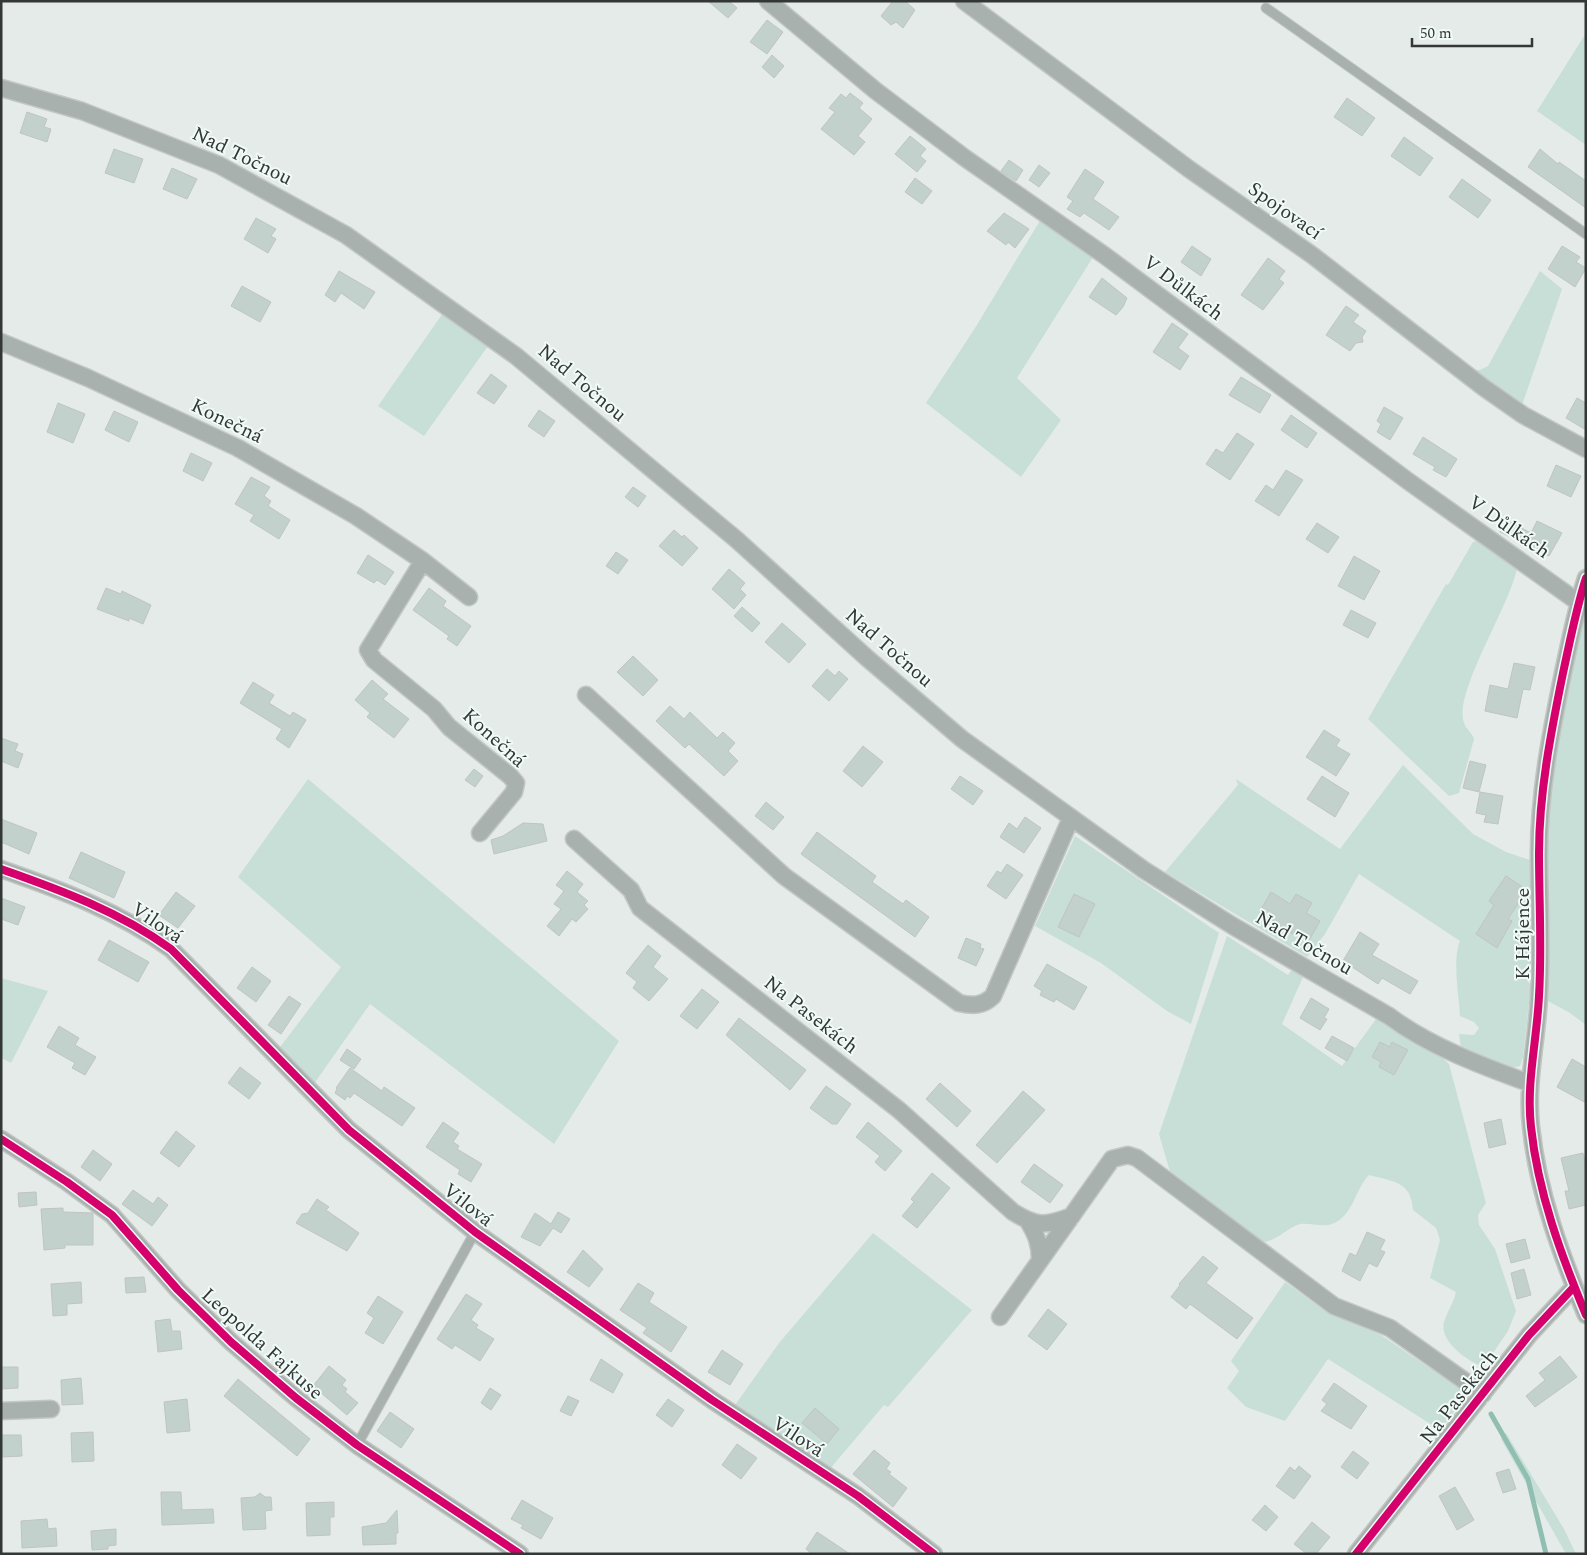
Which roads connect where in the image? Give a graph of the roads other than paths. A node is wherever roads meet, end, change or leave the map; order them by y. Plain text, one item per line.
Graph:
1 (768, 1) edge
2 (964, 1) edge
3 (1266, 8) dead end
4 (1, 88) edge
5 (1586, 234) edge
6 (1, 342) edge
7 (1586, 449) edge
8 (422, 561) junction
9 (1586, 578) edge
10 (469, 597) dead end
11 (1578, 602) junction
12 (586, 695) dead end
13 (1070, 818) junction
14 (480, 833) dead end
15 (574, 839) dead end
16 (1, 869) edge
17 (1529, 1083) junction
18 (1, 1139) edge
19 (1072, 1216) junction
20 (1028, 1221) junction
21 (475, 1232) junction
22 (1040, 1260) junction
23 (1574, 1287) junction
24 (1586, 1315) edge
25 (1000, 1317) dead end
26 (1482, 1394) junction
27 (51, 1409) dead end
28 (1, 1411) edge
29 (357, 1445) junction
30 (520, 1554) edge
31 (934, 1554) edge
32 (1356, 1554) edge

1 - 11 street, V Důlkách
2 - 7 street, Spojovací
3 - 5 lane
4 - 13 street, Nad Točnou
6 - 8 street, Konečná
8 - 10 street, Konečná
8 - 14 street, Konečná
9 - 11 street, K Hájence
11 - 17 street, K Hájence
12 - 13 street
13 - 17 street, Nad Točnou
15 - 20 street, Na Pasekách
16 - 21 street, Vilová
17 - 23 street, K Hájence
18 - 29 street, Leopolda Fajkuse
19 - 20 street
19 - 22 street, Na Pasekách
19 - 26 street, Na Pasekách
20 - 22 street, Na Pasekách
21 - 29 lane
21 - 31 street, Vilová
22 - 25 street, Na Pasekách
23 - 24 street
23 - 26 street, Na Pasekách
26 - 32 street, Na Pasekách
27 - 28 street
29 - 30 street, Leopolda Fajkuse

